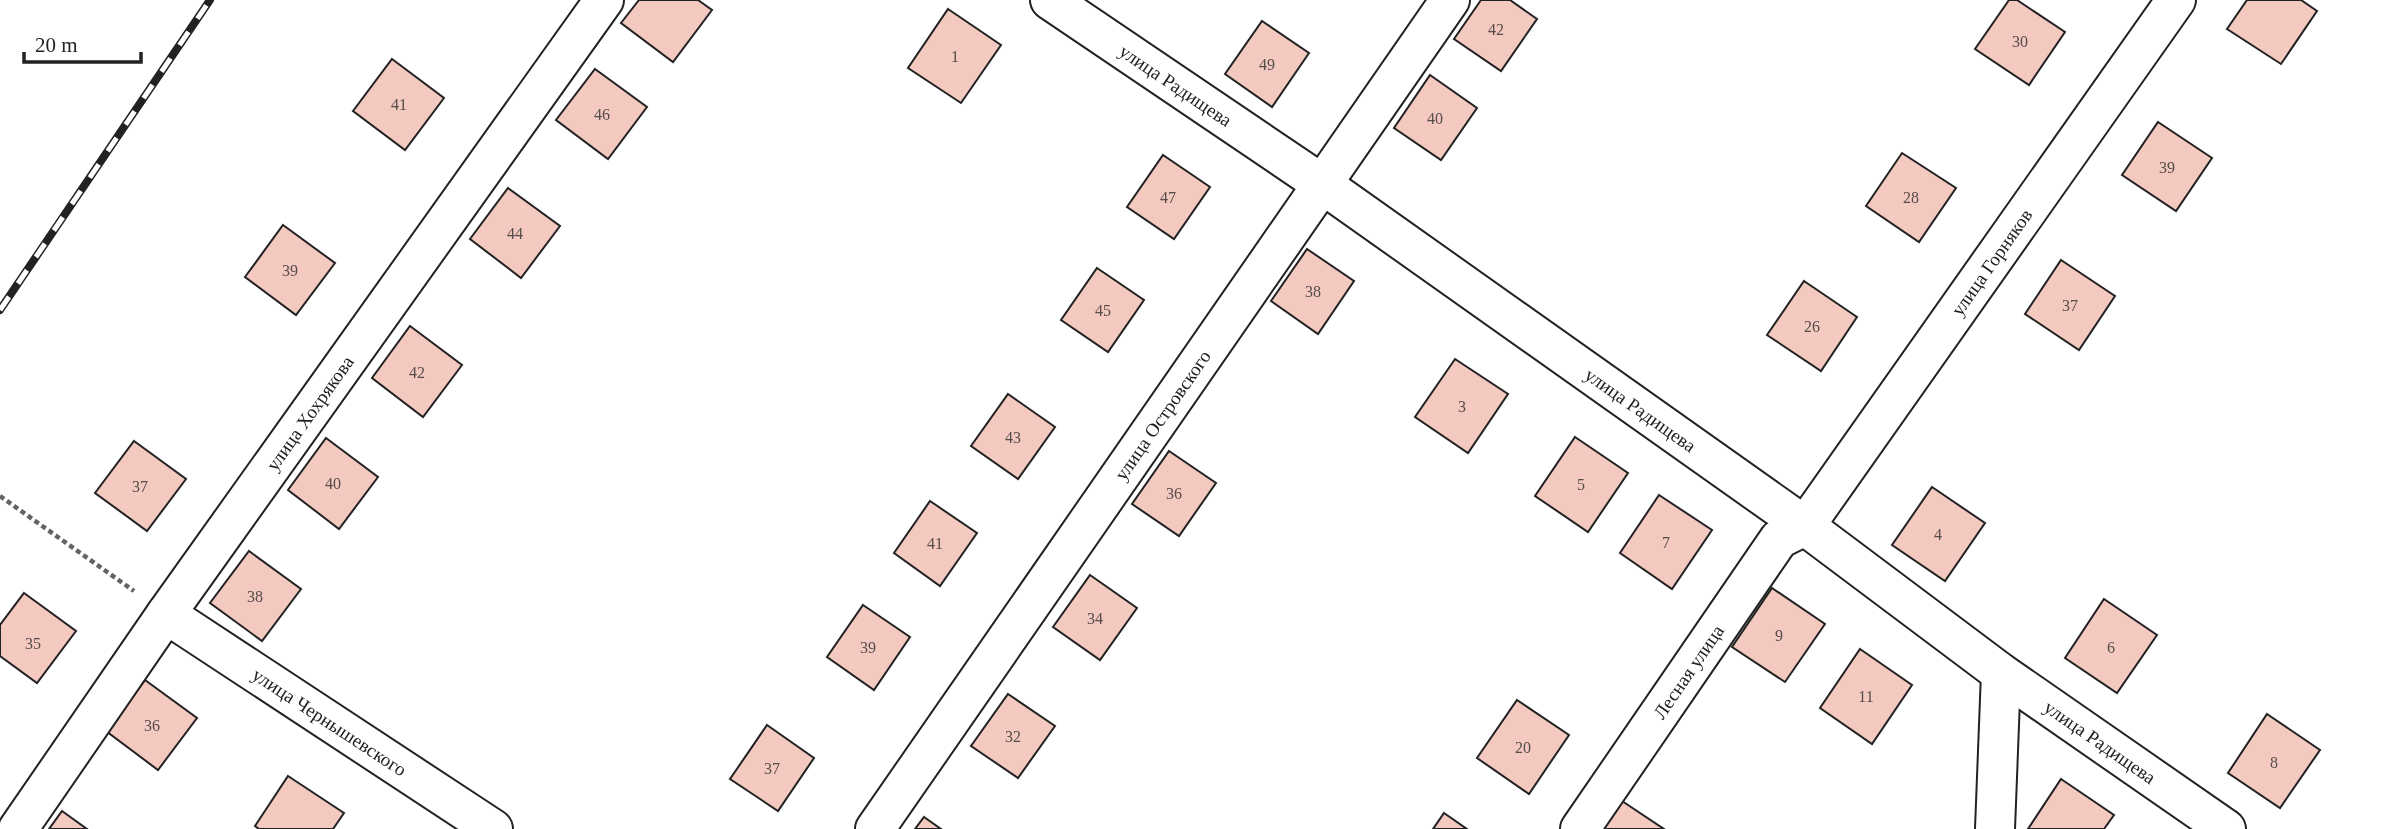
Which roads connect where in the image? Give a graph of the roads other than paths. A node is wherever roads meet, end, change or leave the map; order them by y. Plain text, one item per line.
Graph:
1 (604, 0) edge
2 (1050, 0) edge
3 (1450, 0) edge
4 (2176, 0) edge
5 (1322, 184) junction
6 (1805, 526) junction
7 (166, 614) junction
8 (2001, 673) junction
9 (18, 829) edge
10 (493, 829) edge
11 (875, 829) edge
12 (1580, 829) edge
13 (1994, 829) edge
14 (2226, 829) edge

1 - 7 street, улица Хохрякова
2 - 5 street, улица Радищева
3 - 5 street, улица Островского
4 - 6 street, улица Горняков
5 - 6 street, улица Радищева
5 - 11 street, улица Островского
6 - 8 street, улица Радищева
6 - 12 street, Лесная улица
7 - 9 street, улица Хохрякова
7 - 10 street, улица Чернышевского
8 - 13 street
8 - 14 street, улица Радищева

